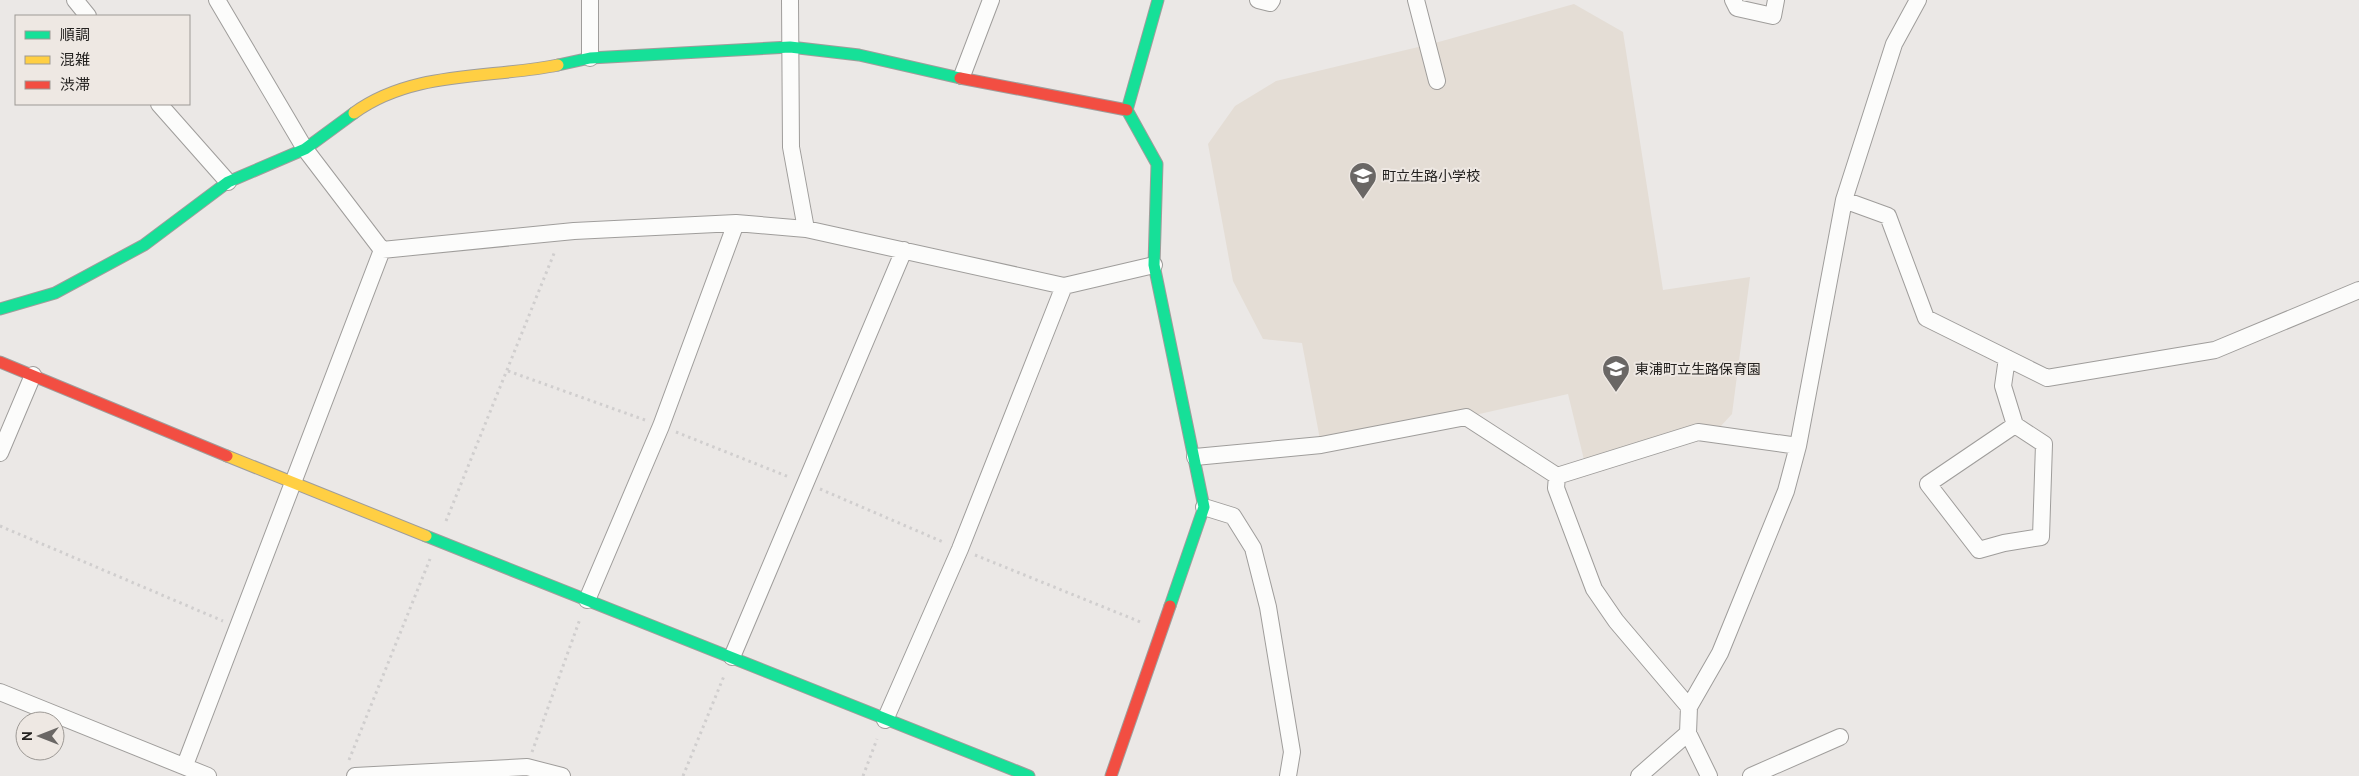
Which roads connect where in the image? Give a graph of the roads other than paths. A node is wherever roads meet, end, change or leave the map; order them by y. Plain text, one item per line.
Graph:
1 (75, 0) edge
2 (217, 0) edge
3 (590, 0) edge
4 (790, 0) edge
5 (991, 0) edge
6 (1158, 0) edge
7 (1258, 0) edge
8 (1272, 0) edge
9 (1416, 0) edge
10 (1733, 0) edge
11 (1776, 0) edge
12 (1918, 0) edge
13 (87, 15) edge
14 (790, 47) junction
15 (590, 58) junction
16 (962, 76) junction
17 (1437, 81) dead end
18 (161, 105) edge
19 (1128, 110) junction
20 (305, 149) junction
21 (228, 182) junction
22 (1844, 200) junction
23 (736, 223) junction
24 (806, 229) junction
25 (382, 250) junction
26 (904, 250) junction
27 (1154, 265) junction
28 (1064, 286) junction
29 (2359, 290) edge
30 (0, 309) edge
31 (2007, 358) junction
32 (0, 362) edge
33 (33, 375) junction
34 (2015, 425) junction
35 (1798, 446) junction
36 (0, 453) edge
37 (1195, 457) junction
38 (1557, 476) junction
39 (292, 483) junction
40 (1204, 507) junction
41 (586, 600) junction
42 (732, 657) junction
43 (0, 692) edge
44 (1689, 706) junction
45 (885, 720) junction
46 (1688, 733) junction
47 (1840, 737) dead end
48 (185, 765) junction
49 (351, 771) edge
50 (208, 776) edge
51 (562, 776) edge
52 (1029, 776) edge
53 (1111, 776) edge
54 (1288, 776) edge
55 (1639, 776) edge
56 (1709, 776) edge
57 (1751, 776) edge

1 - 13 street
2 - 20 street
3 - 15 street
4 - 14 street
5 - 16 street
6 - 19 street
7 - 8 street
9 - 17 street
10 - 11 street
12 - 22 street
14 - 15 street
14 - 16 street
14 - 24 street
15 - 20 street
16 - 19 street
18 - 21 street
19 - 27 street
20 - 21 street
20 - 25 street
21 - 30 street
22 - 31 street
22 - 35 street
23 - 24 street
23 - 25 street
23 - 41 street
24 - 26 street
25 - 39 street
26 - 28 street
26 - 42 street
27 - 28 street
27 - 37 street
28 - 45 street
29 - 31 street
31 - 34 street
32 - 33 street
33 - 36 street
33 - 39 street
34 - 34 street
35 - 38 street
35 - 44 street
37 - 38 street
37 - 40 street
38 - 44 street
39 - 41 street
39 - 48 street
40 - 53 street
40 - 54 street
41 - 42 street
42 - 45 street
43 - 48 street
44 - 46 street
45 - 52 street
46 - 55 street
46 - 56 street
47 - 57 street
48 - 50 street
49 - 51 street

